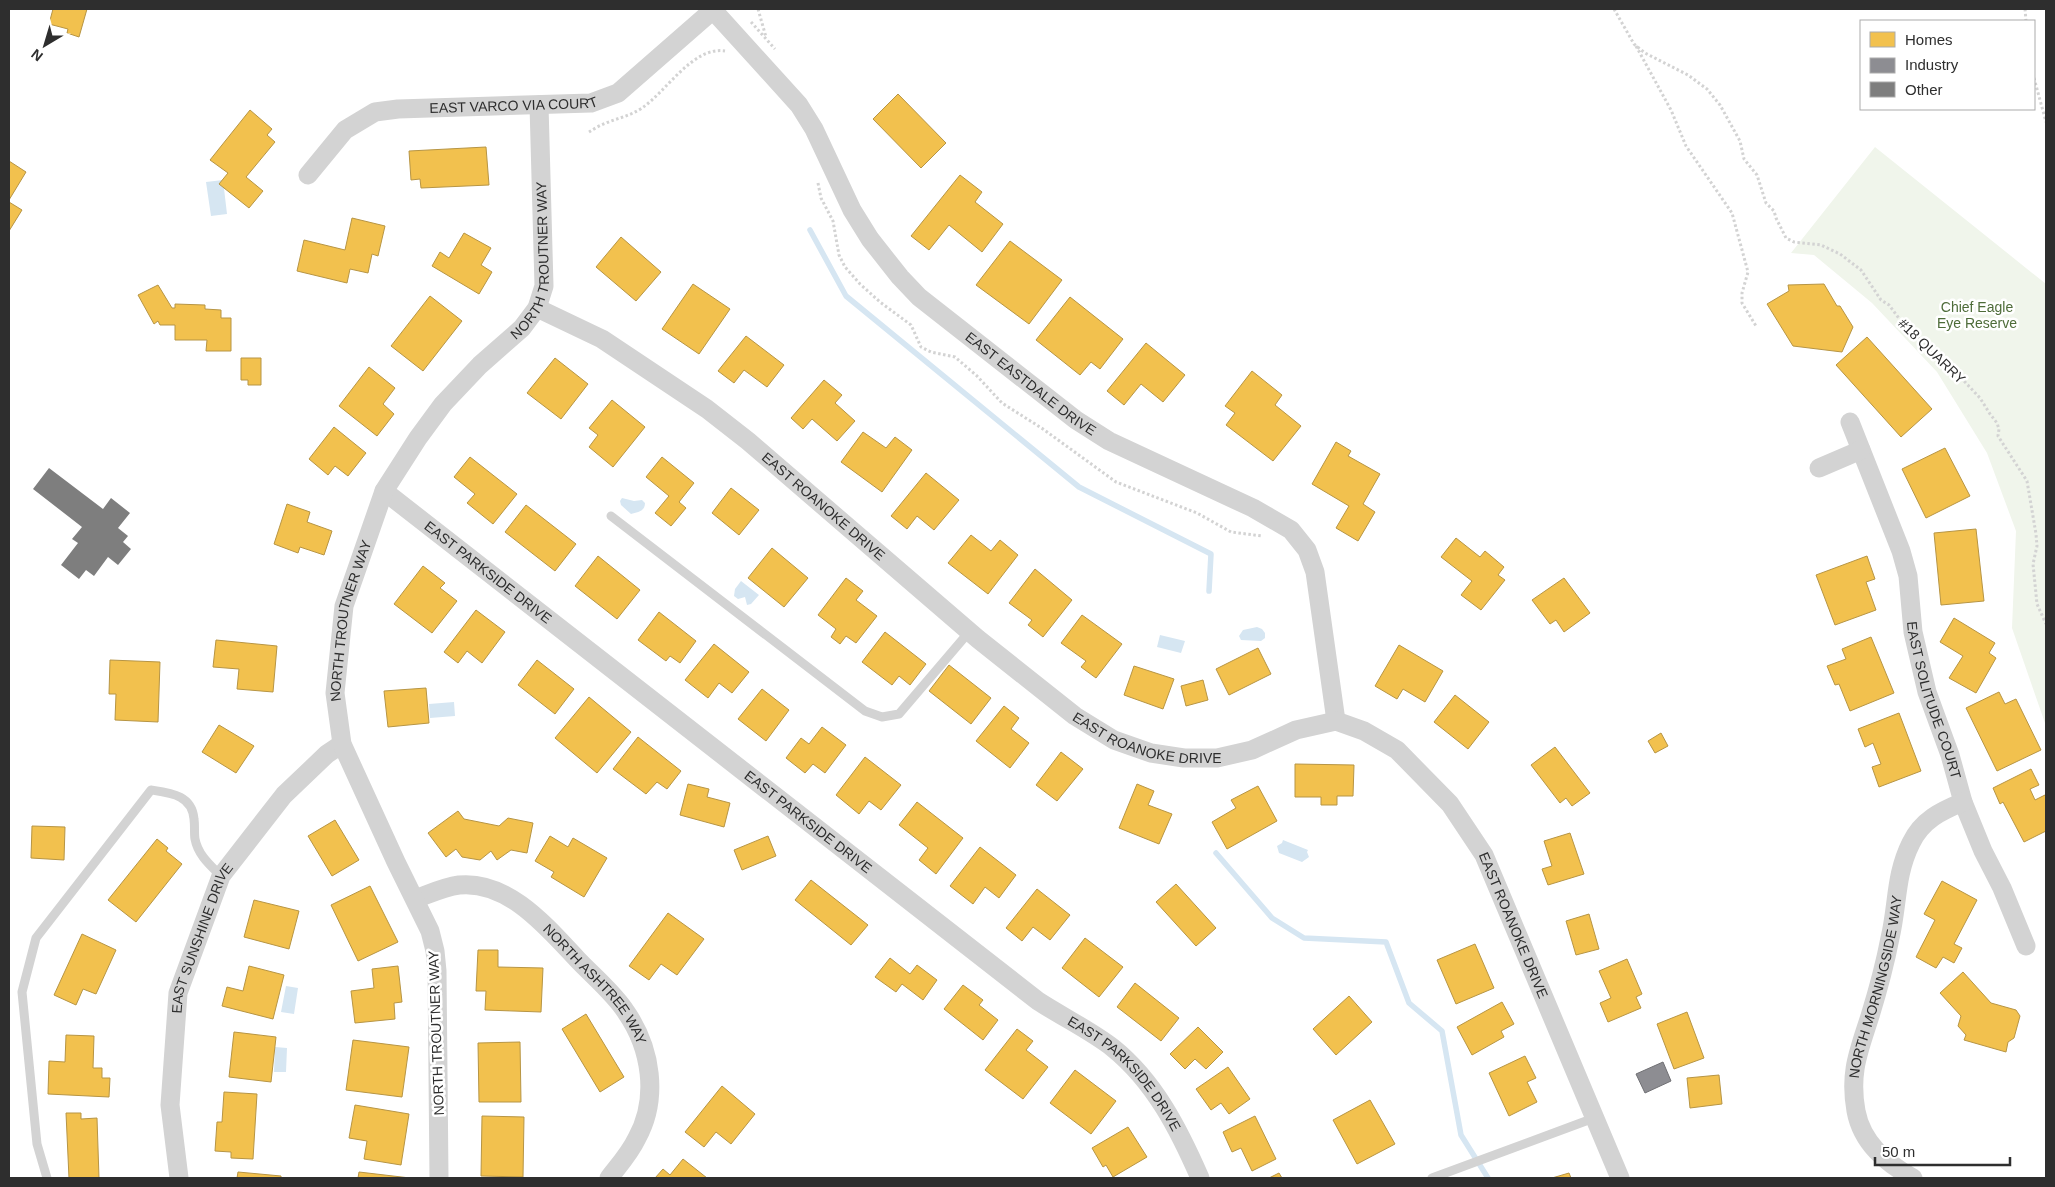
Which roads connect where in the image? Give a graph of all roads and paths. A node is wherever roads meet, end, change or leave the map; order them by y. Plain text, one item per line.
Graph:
1 (758, 9) edge
2 (1614, 9) edge
3 (713, 10) edge
4 (767, 39) dead end
5 (1634, 44) junction
6 (2035, 82) edge
7 (539, 105) junction
8 (2046, 122) edge
9 (308, 175) dead end
10 (537, 308) junction
11 (1756, 326) dead end
12 (1850, 422) dead end
13 (1862, 450) junction
14 (1819, 468) dead end
15 (384, 491) junction
16 (611, 516) dead end
17 (2046, 624) edge
18 (969, 632) junction
19 (1336, 721) junction
20 (342, 744) junction
21 (1963, 802) junction
22 (222, 876) junction
23 (415, 899) junction
24 (2026, 946) dead end
25 (1594, 1118) junction
26 (47, 1178) edge
27 (179, 1178) edge
28 (439, 1178) edge
29 (609, 1178) edge
30 (1200, 1178) edge
31 (1432, 1178) edge
32 (1620, 1178) edge
33 (1913, 1178) edge

1 - 4 path
2 - 5 path, #18 QUARRY
3 - 7 street, EAST VARCO VIA COURT
3 - 19 street, EAST EASTDALE DRIVE
5 - 11 path
5 - 17 path, #18 QUARRY
6 - 8 path
7 - 9 street, EAST VARCO VIA COURT
7 - 10 street, NORTH TROUTNER WAY
10 - 15 street, NORTH TROUTNER WAY
10 - 18 street, EAST ROANOKE DRIVE
12 - 13 street, EAST SOLITUDE COURT
13 - 14 street
13 - 21 street, EAST SOLITUDE COURT
15 - 20 street, NORTH TROUTNER WAY
15 - 30 street, EAST PARKSIDE DRIVE
16 - 18 lane
18 - 19 street, EAST ROANOKE DRIVE
19 - 25 street, EAST ROANOKE DRIVE
20 - 22 street, EAST SUNSHINE DRIVE
20 - 23 street, NORTH TROUTNER WAY
21 - 24 street, EAST SOLITUDE COURT
21 - 33 street, NORTH MORNINGSIDE WAY
22 - 26 lane
22 - 27 street, EAST SUNSHINE DRIVE
23 - 28 street, NORTH TROUTNER WAY
23 - 29 street, NORTH ASHTREE WAY
25 - 31 lane
25 - 32 street, EAST ROANOKE DRIVE

